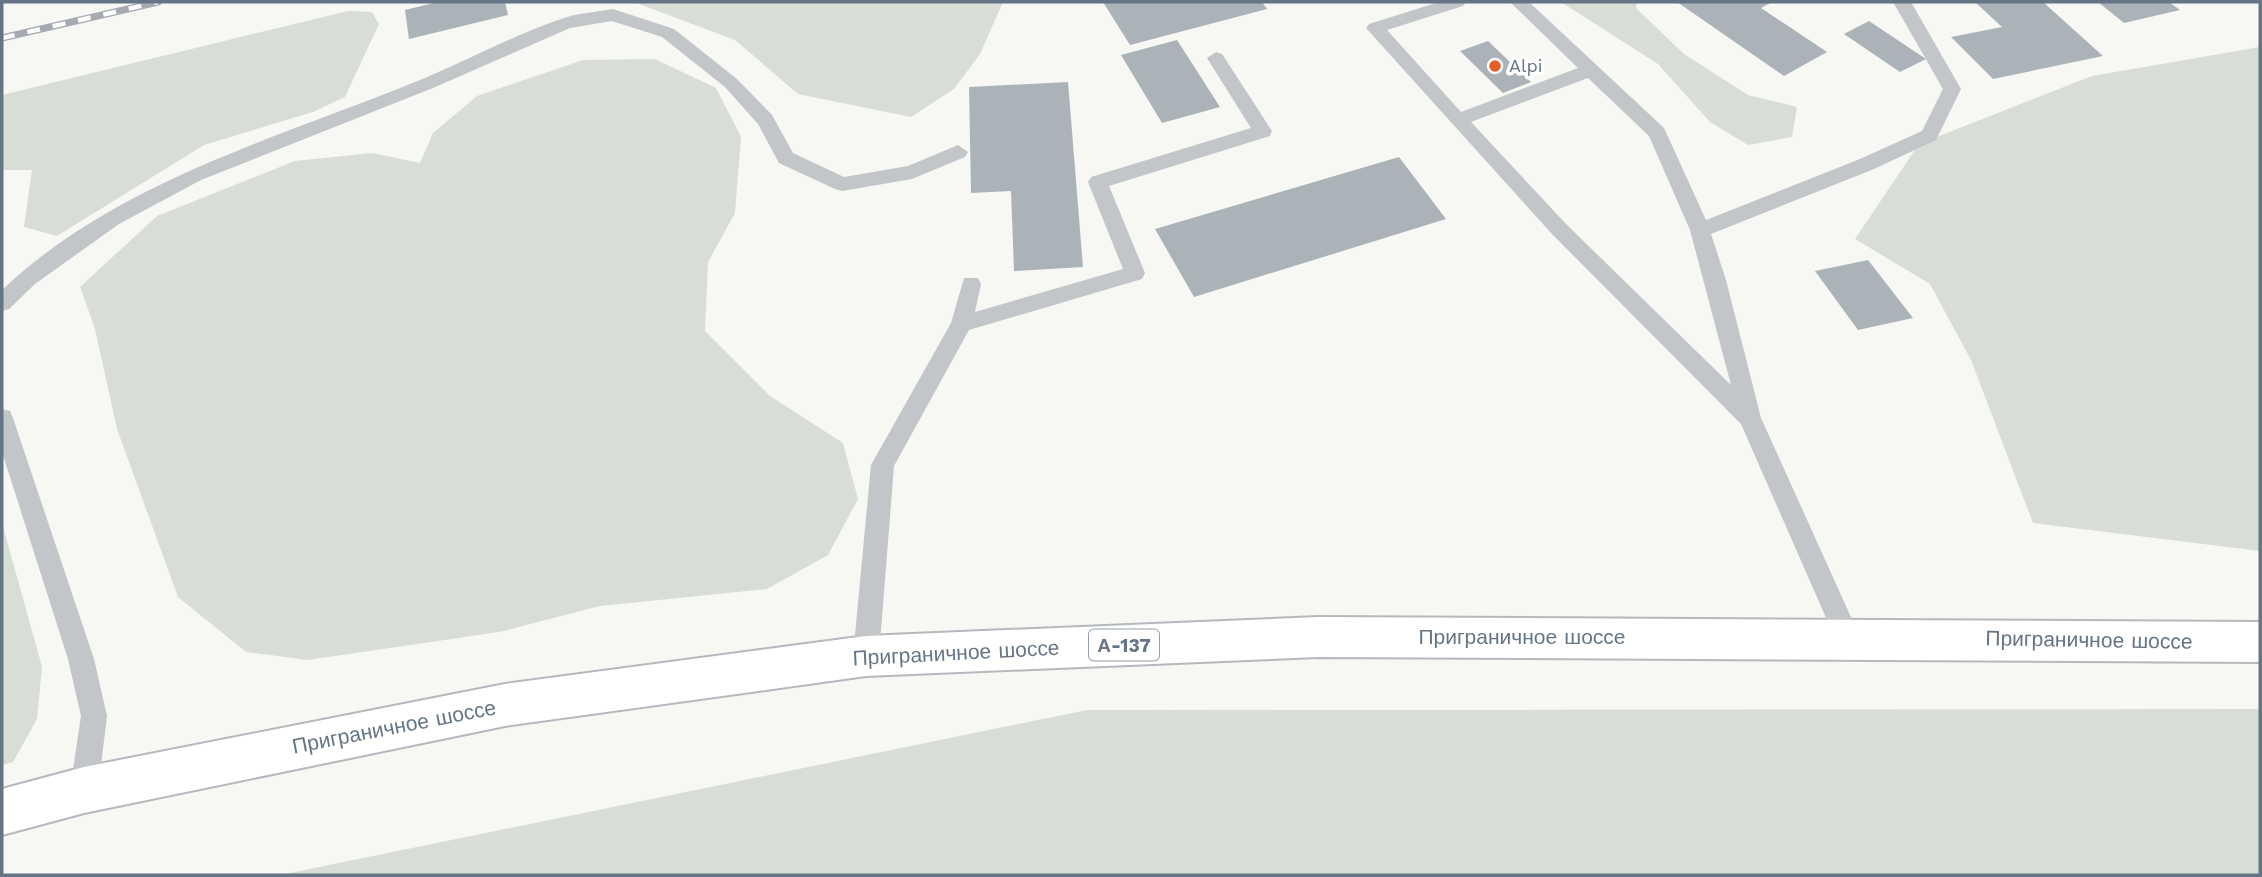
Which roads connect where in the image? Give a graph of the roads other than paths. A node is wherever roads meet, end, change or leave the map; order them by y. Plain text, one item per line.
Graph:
1 (1457, 2) edge
2 (1519, 2) edge
3 (1902, 2) edge
4 (1216, 58) dead end
5 (1593, 69) junction
6 (1458, 120) junction
7 (958, 152) dead end
8 (1700, 230) junction
9 (971, 284) dead end
10 (2, 303) edge
11 (962, 324) junction
12 (2, 418) edge
13 (1751, 418) junction
14 (1847, 637) junction
15 (2260, 642) edge
16 (866, 656) junction
17 (83, 790) junction
18 (2, 812) edge

1 - 6 lane
2 - 5 lane
3 - 8 lane
4 - 11 lane
5 - 6 lane
5 - 8 lane
6 - 13 lane
7 - 10 lane
8 - 13 lane
9 - 11 lane
11 - 16 lane
12 - 17 lane
13 - 14 lane
14 - 15 main road, Приграничное шоссе / А-137
14 - 16 main road, Приграничное шоссе / А-137
16 - 17 main road, Приграничное шоссе / А-137
17 - 18 main road, Приграничное шоссе / А-137

